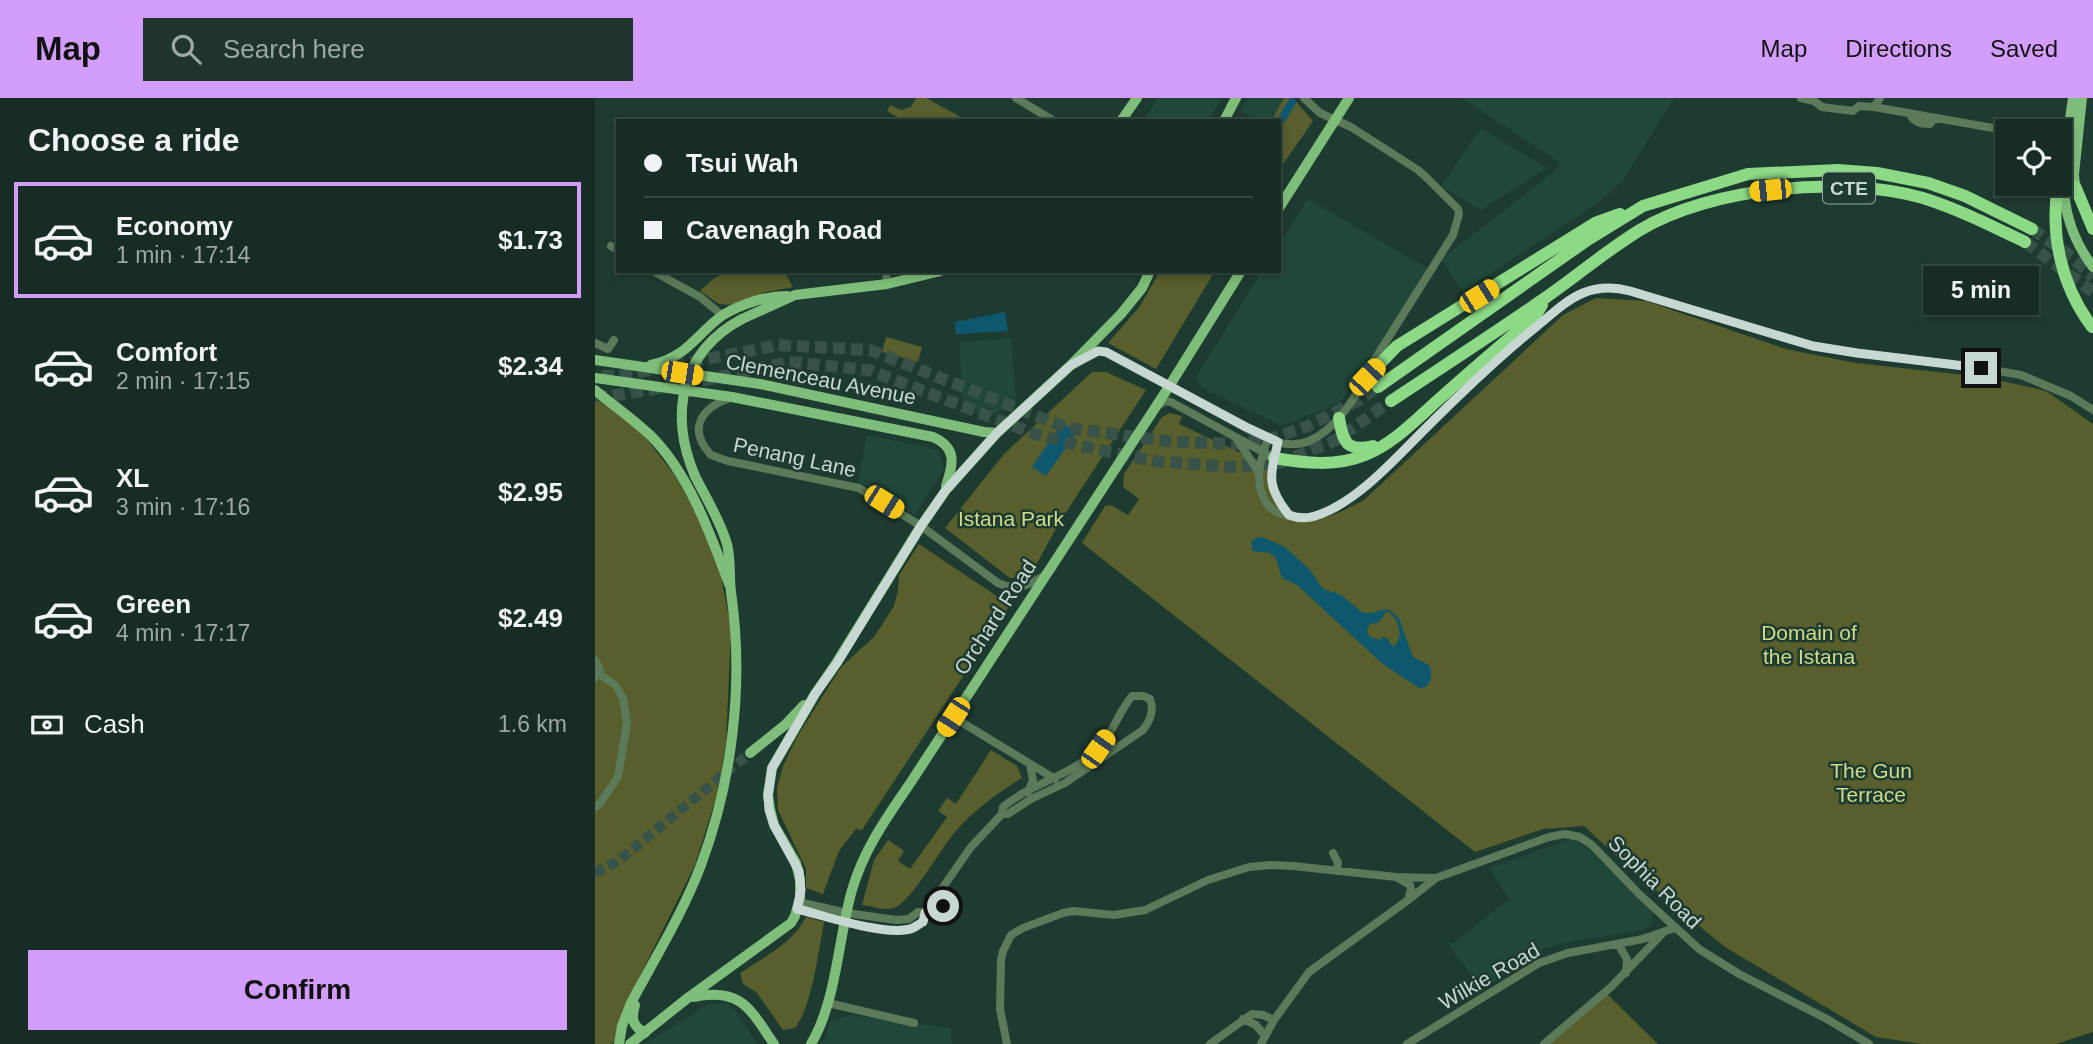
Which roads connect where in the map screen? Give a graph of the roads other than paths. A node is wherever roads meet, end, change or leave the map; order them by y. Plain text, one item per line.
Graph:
1 (1016, 98) edge
2 (1137, 98) edge
3 (1236, 98) edge
4 (1304, 98) edge
5 (1349, 98) edge
6 (1801, 98) edge
7 (1880, 98) edge
8 (2073, 98) edge
9 (2082, 98) edge
10 (1874, 107) junction
11 (1051, 119) edge
12 (1122, 119) edge
13 (1225, 119) edge
14 (2070, 119) edge
15 (1336, 120) junction
16 (1995, 128) edge
17 (2075, 186) junction
18 (2056, 196) edge
19 (2064, 196) edge
20 (1281, 205) edge
21 (1643, 206) junction
22 (2093, 215) edge
23 (2032, 229) tunnel mouth
24 (2093, 229) edge
25 (2025, 242) tunnel mouth
26 (2093, 267) edge
27 (657, 273) edge
28 (886, 273) edge
29 (933, 273) edge
30 (1149, 273) edge
31 (1240, 273) edge
32 (887, 284) junction
33 (795, 295) junction
34 (1546, 298) junction
35 (723, 316) junction
36 (2092, 327) edge
37 (614, 340) dead end
38 (595, 343) edge
39 (595, 360) edge
40 (1071, 365) junction
41 (644, 367) junction
42 (1367, 377) junction
43 (595, 378) edge
44 (1170, 386) junction
45 (1378, 387) tunnel mouth
46 (595, 390) edge
47 (732, 397) junction
48 (1391, 401) tunnel mouth
49 (1156, 407) junction
50 (2093, 411) edge
51 (907, 415) junction
52 (1339, 418) junction
53 (903, 431) junction
54 (997, 433) junction
55 (1236, 438) junction
56 (1268, 438) junction
57 (1278, 442) junction
58 (1387, 443) junction
59 (1269, 455) junction
60 (1258, 471) junction
61 (946, 490) junction
62 (1289, 515) junction
63 (921, 526) junction
64 (1045, 575) junction
65 (732, 594) junction
66 (595, 660) edge
67 (597, 676) edge
68 (815, 694) junction
69 (953, 717) junction
70 (750, 753) tunnel mouth
71 (1030, 765) junction
72 (1054, 778) junction
73 (1065, 783) junction
74 (1028, 792) junction
75 (595, 807) edge
76 (1002, 814) junction
77 (1333, 853) dead end
78 (1337, 871) junction
79 (1396, 877) junction
80 (1436, 878) junction
81 (1404, 903) junction
82 (798, 905) junction
83 (846, 917) junction
84 (1674, 928) junction
85 (1662, 934) junction
86 (1618, 944) junction
87 (1626, 973) junction
88 (643, 979) junction
89 (689, 998) junction
90 (828, 1003) junction
91 (1243, 1019) junction
92 (1274, 1020) junction
93 (913, 1023) dead end
94 (645, 1033) junction
95 (1263, 1040) edge
96 (619, 1044) edge
97 (630, 1044) edge
98 (774, 1044) edge
99 (811, 1044) edge
100 (1007, 1044) edge
101 (1210, 1044) edge
102 (1407, 1044) edge
103 (1544, 1044) edge
104 (1869, 1044) edge

1 - 11 street
2 - 12 main road
3 - 13 main road
4 - 15 street
5 - 15 main road
6 - 10 street
7 - 10 street
8 - 14 main road
9 - 17 main road
10 - 16 street
15 - 20 main road
15 - 42 street
17 - 22 main road
17 - 24 highway
18 - 36 highway
19 - 26 main road
21 - 23 highway, CTE
21 - 42 highway
21 - 45 highway, CTE
25 - 34 highway, CTE
27 - 35 street
28 - 32 street
29 - 32 main road
30 - 40 main road
31 - 44 main road, Orchard Road
32 - 33 main road
33 - 35 main road
33 - 65 main road, bridge
34 - 48 highway, CTE
34 - 58 highway
35 - 41 main road
37 - 38 street
39 - 41 main road, Clemenceau Avenue
40 - 44 street
40 - 54 main road
41 - 51 main road, Clemenceau Avenue
42 - 52 street
43 - 47 main road, Clemenceau Avenue
44 - 49 main road, Orchard Road
44 - 56 street
46 - 65 main road
47 - 53 main road, Clemenceau Avenue
47 - 63 street, Penang Lane
49 - 55 street
49 - 64 main road, Orchard Road
50 - 62 street
51 - 53 main road
51 - 54 main road, Clemenceau Avenue
52 - 57 street
52 - 58 highway
53 - 61 main road, Clemenceau Avenue
54 - 61 main road
55 - 59 street
55 - 60 street
56 - 57 street
56 - 59 street
57 - 59 street
58 - 59 highway
59 - 60 street
59 - 62 street
60 - 62 street
61 - 63 main road
63 - 64 street, Penang Lane
63 - 68 main road
64 - 69 main road, Orchard Road
65 - 88 main road
66 - 67 street
67 - 75 street
68 - 70 main road
68 - 82 main road
69 - 71 street
69 - 83 main road, Orchard Road
71 - 72 street
71 - 74 street
72 - 73 street
72 - 73 street
72 - 74 street
73 - 76 street
74 - 76 street
76 - 83 street
77 - 78 street
78 - 79 street
78 - 100 street
79 - 80 street
79 - 81 street
80 - 81 street, Sophia Road
80 - 84 street, Sophia Road
81 - 92 street, Sophia Road
82 - 83 street
82 - 89 main road
83 - 90 main road, Orchard Road
84 - 85 street, Wilkie Road
84 - 104 street, Sophia Road
85 - 86 street, Wilkie Road
85 - 87 street
86 - 87 street
86 - 102 street, Wilkie Road
87 - 103 street
88 - 94 main road
88 - 96 main road
89 - 94 main road
89 - 98 main road
90 - 93 street
90 - 99 main road, Orchard Road
91 - 92 street
91 - 95 street
91 - 101 street
92 - 95 street, Sophia Road
94 - 97 main road

